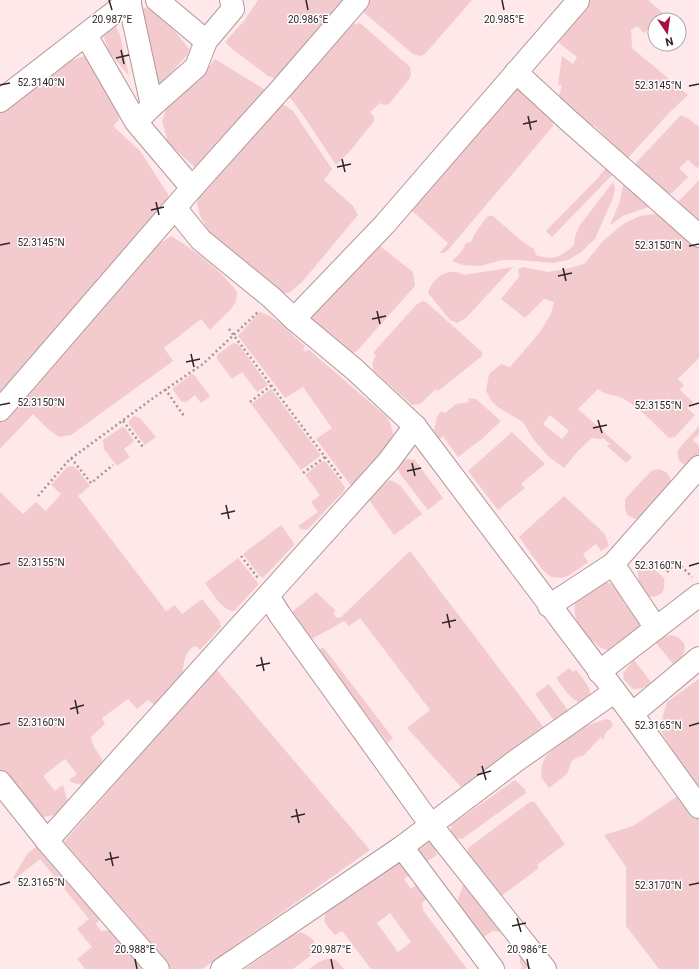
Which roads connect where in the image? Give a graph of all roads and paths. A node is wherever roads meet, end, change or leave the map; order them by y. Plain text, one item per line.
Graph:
1 (130, 0) edge
2 (157, 0) edge
3 (231, 0) edge
4 (358, 0) edge
5 (577, 0) edge
6 (86, 35) junction
7 (206, 41) junction
8 (516, 72) junction
9 (0, 101) edge
10 (152, 106) junction
11 (136, 122) junction
12 (192, 188) junction
13 (175, 208) junction
14 (699, 236) edge
15 (272, 298) junction
16 (294, 319) junction
17 (229, 329) dead end
18 (234, 336) junction
19 (272, 385) junction
20 (165, 389) junction
21 (250, 402) dead end
22 (0, 410) edge
23 (184, 416) dead end
24 (123, 421) junction
25 (415, 426) junction
26 (143, 446) dead end
27 (325, 456) junction
28 (71, 458) junction
29 (114, 465) dead end
30 (699, 467) edge
31 (303, 472) dead end
32 (38, 496) dead end
33 (356, 498) junction
34 (240, 556) dead end
35 (613, 564) junction
36 (667, 572) dead end
37 (696, 587) edge
38 (263, 588) junction
39 (549, 606) junction
40 (656, 628) junction
41 (699, 658) edge
42 (599, 672) junction
43 (614, 692) junction
44 (632, 714) junction
45 (0, 782) edge
46 (699, 807) edge
47 (431, 826) junction
48 (47, 841) junction
49 (402, 847) junction
50 (158, 969) edge
51 (222, 969) edge
52 (493, 969) edge
53 (545, 969) edge

1 - 6 lane
1 - 10 lane
2 - 7 lane
3 - 7 lane
4 - 12 lane
5 - 8 lane
6 - 9 lane
6 - 11 lane
7 - 10 lane
8 - 14 lane
8 - 16 lane
10 - 11 lane
11 - 12 lane
12 - 13 lane
13 - 15 lane
13 - 22 lane
15 - 16 lane
15 - 18 path
16 - 25 lane
17 - 18 path
18 - 19 path
18 - 20 path
19 - 21 path
19 - 27 path
20 - 23 path
20 - 24 path
24 - 26 path
24 - 28 path
25 - 33 lane
25 - 39 lane
27 - 31 path
27 - 33 path
28 - 29 path
28 - 32 path
30 - 35 lane
33 - 38 lane
34 - 38 path
35 - 39 lane
35 - 40 lane
36 - 37 path
37 - 40 lane
38 - 47 lane
38 - 48 lane
39 - 42 lane
40 - 42 lane
41 - 44 lane
42 - 43 lane
43 - 44 lane
43 - 47 lane
44 - 46 lane
45 - 48 lane
47 - 49 lane
47 - 53 lane
48 - 50 lane
49 - 51 lane
49 - 52 lane

